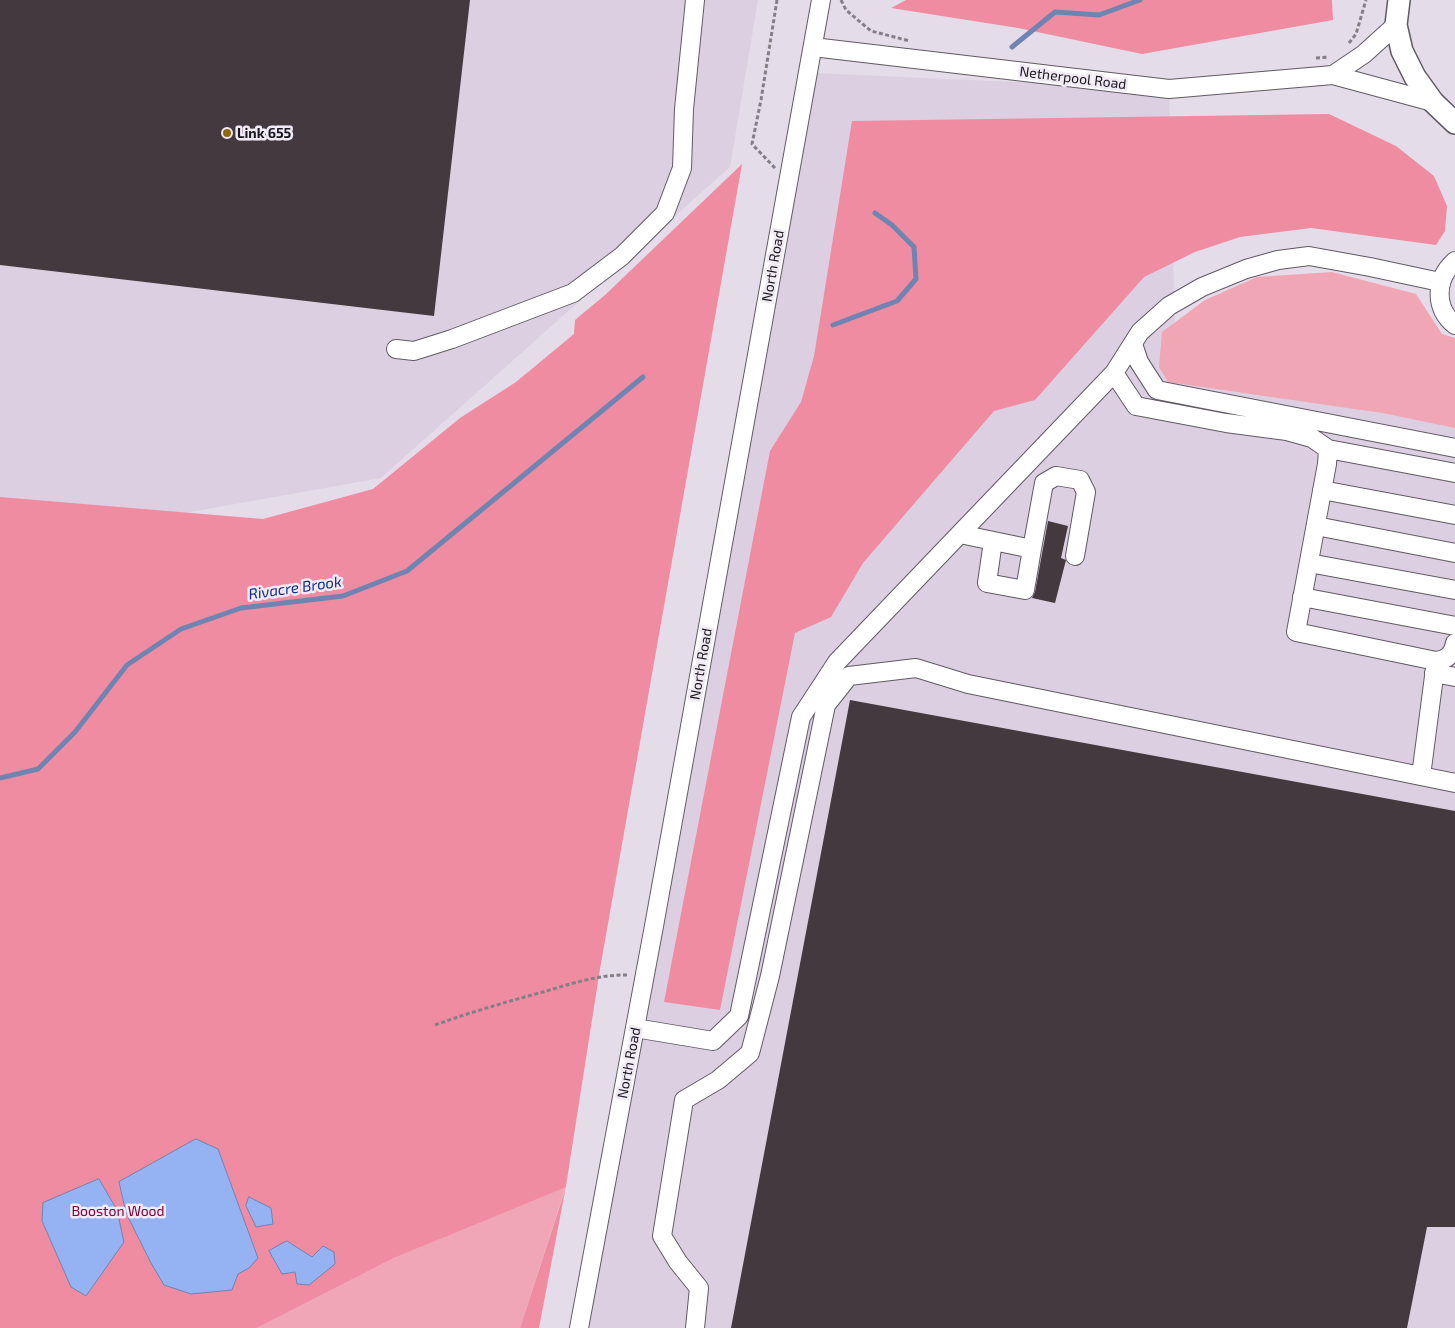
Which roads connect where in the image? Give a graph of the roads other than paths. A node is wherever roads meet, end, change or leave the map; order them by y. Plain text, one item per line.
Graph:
1 (695, 0) edge
2 (821, 0) edge
3 (1399, 0) edge
4 (1396, 26) junction
5 (813, 47) junction
6 (1333, 75) junction
7 (1433, 102) junction
8 (1455, 123) edge
9 (1455, 262) edge
10 (1440, 282) junction
11 (1455, 325) edge
12 (1133, 344) junction
13 (396, 349) dead end
14 (1114, 373) junction
15 (1455, 448) edge
16 (1328, 449) junction
17 (1455, 473) edge
18 (1322, 490) junction
19 (1455, 515) edge
20 (1316, 526) junction
21 (960, 534) junction
22 (993, 541) junction
23 (1032, 549) junction
24 (1455, 553) edge
25 (1075, 556) dead end
26 (1309, 563) junction
27 (1455, 590) edge
28 (1302, 597) junction
29 (1455, 626) edge
30 (1455, 643) edge
31 (1435, 667) junction
32 (1455, 677) edge
33 (1421, 776) junction
34 (1455, 783) edge
35 (635, 1028) junction
36 (579, 1328) edge
37 (694, 1328) edge

1 - 13 street
2 - 5 street, North Road
3 - 4 main road
4 - 6 street, Netherpool Road
4 - 7 main road
5 - 6 street, Netherpool Road
5 - 35 street, North Road
6 - 7 street, Netherpool Road
7 - 8 main road
9 - 10 street
10 - 11 street
10 - 12 street
12 - 14 street
12 - 15 street
14 - 16 street
14 - 21 street
16 - 17 street
16 - 18 street
18 - 19 street
18 - 20 street
20 - 24 street
20 - 26 street
21 - 22 street
21 - 35 street
22 - 23 street
22 - 23 street
23 - 25 street
26 - 27 street
26 - 28 street
28 - 29 street
28 - 31 street
30 - 31 street
31 - 32 street
31 - 33 street
33 - 34 street
33 - 37 street
35 - 36 street, North Road

